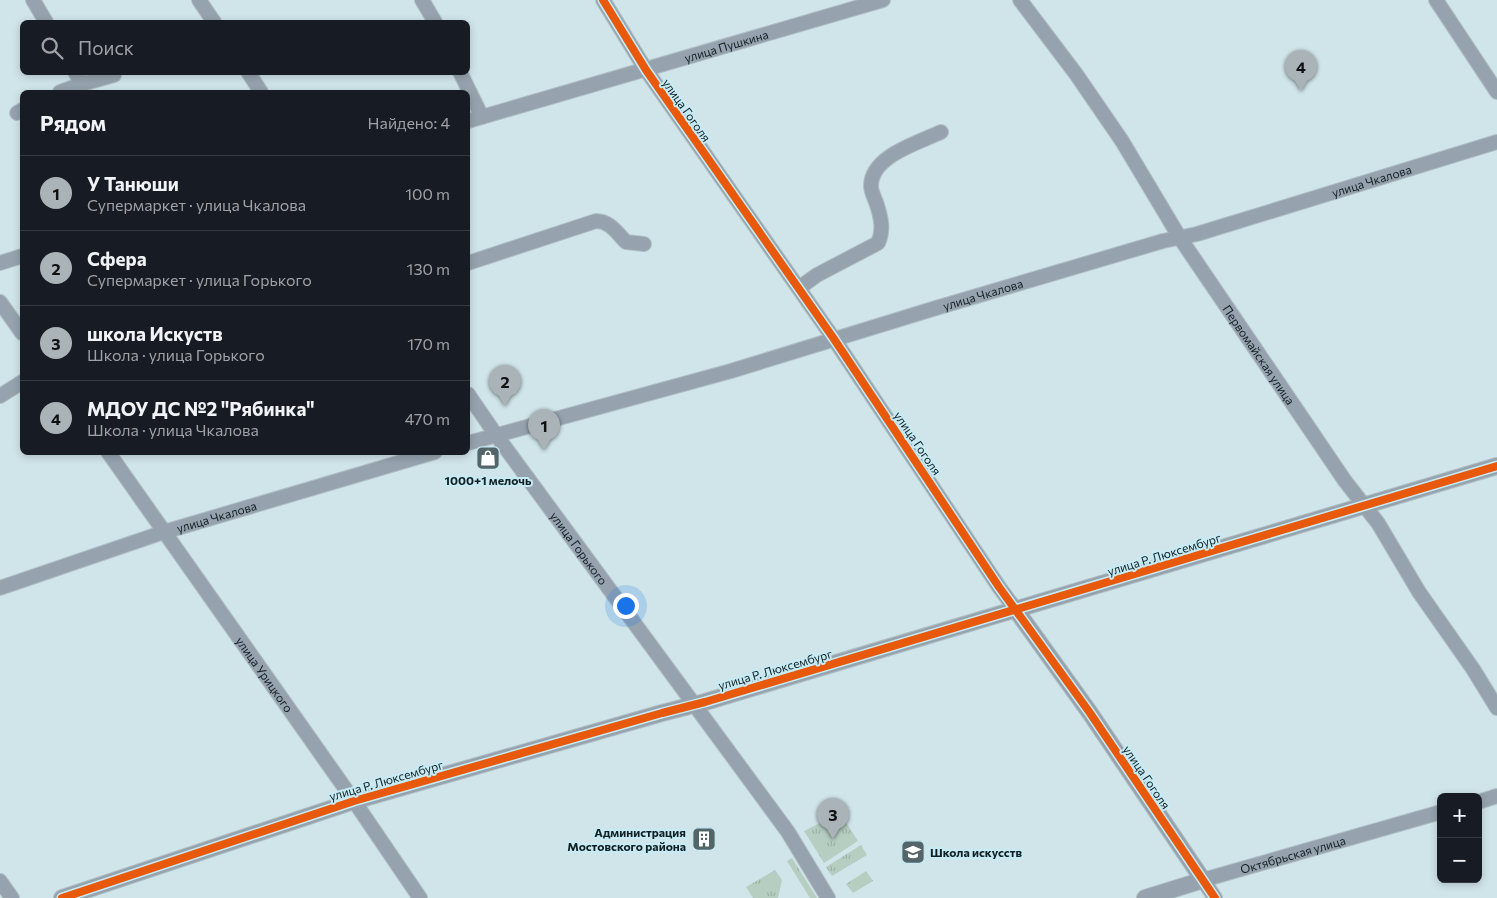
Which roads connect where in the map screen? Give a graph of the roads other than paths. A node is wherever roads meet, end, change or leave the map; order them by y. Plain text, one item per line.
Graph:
1 (33, 0) edge
2 (199, 0) edge
3 (422, 0) edge
4 (603, 0) edge
5 (883, 0) edge
6 (1020, 0) edge
7 (1436, 0) edge
8 (45, 20) edge
9 (213, 20) edge
10 (434, 20) edge
11 (646, 70) junction
12 (114, 75) dead end
13 (250, 75) edge
14 (461, 75) edge
15 (78, 78) edge
16 (63, 90) edge
17 (260, 90) edge
18 (469, 90) edge
19 (470, 92) edge
20 (1497, 92) edge
21 (482, 117) junction
22 (470, 120) edge
23 (941, 132) dead end
24 (1497, 142) edge
25 (1180, 238) junction
26 (644, 244) dead end
27 (20, 257) edge
28 (470, 262) edge
29 (0, 263) edge
30 (799, 288) junction
31 (0, 302) edge
32 (20, 329) edge
33 (834, 339) junction
34 (20, 383) edge
35 (0, 396) edge
36 (470, 397) edge
37 (496, 435) junction
38 (470, 442) edge
39 (110, 455) edge
40 (425, 455) edge
41 (1497, 466) edge
42 (1364, 505) junction
43 (164, 532) junction
44 (0, 588) edge
45 (1016, 610) junction
46 (693, 704) junction
47 (1497, 708) edge
48 (1497, 796) edge
49 (354, 800) junction
50 (1482, 801) edge
51 (1437, 813) edge
52 (1203, 880) junction
53 (0, 881) edge
54 (12, 898) edge
55 (62, 898) edge
56 (420, 898) edge
57 (828, 898) edge
58 (1145, 898) edge
59 (1215, 898) edge

1 - 8 street
2 - 9 street
3 - 10 street
4 - 11 street, улица Гоголя
5 - 11 street, улица Пушкина
6 - 25 street, Первомайская улица
7 - 20 street
11 - 21 street, улица Пушкина
11 - 30 street, улица Гоголя
12 - 15 street
13 - 17 street
14 - 18 street
15 - 16 street
19 - 21 street
21 - 22 street, улица Пушкина
23 - 30 street
24 - 25 street, улица Чкалова
25 - 33 street, улица Чкалова
25 - 42 street, Первомайская улица
26 - 28 street
27 - 29 street
30 - 33 street, улица Гоголя
31 - 32 street
33 - 37 street, улица Чкалова
33 - 45 street, улица Гоголя
34 - 35 street
36 - 37 street, улица Горького
37 - 38 street, улица Чкалова
37 - 46 street, улица Горького
39 - 43 street, улица Урицкого
40 - 43 street, улица Чкалова
41 - 42 street, улица Р. Люксембург
42 - 45 street, улица Р. Люксембург
42 - 47 street, Первомайская улица
43 - 44 street, улица Чкалова
43 - 49 street, улица Урицкого
45 - 46 street, улица Р. Люксембург
45 - 52 street, улица Гоголя
46 - 49 street, улица Р. Люксембург
46 - 57 street, улица Горького
48 - 50 street
49 - 55 street, улица Р. Люксембург
49 - 56 street, улица Урицкого
51 - 52 street, Октябрьская улица
52 - 58 street, Октябрьская улица
52 - 59 street, улица Гоголя
53 - 54 street

